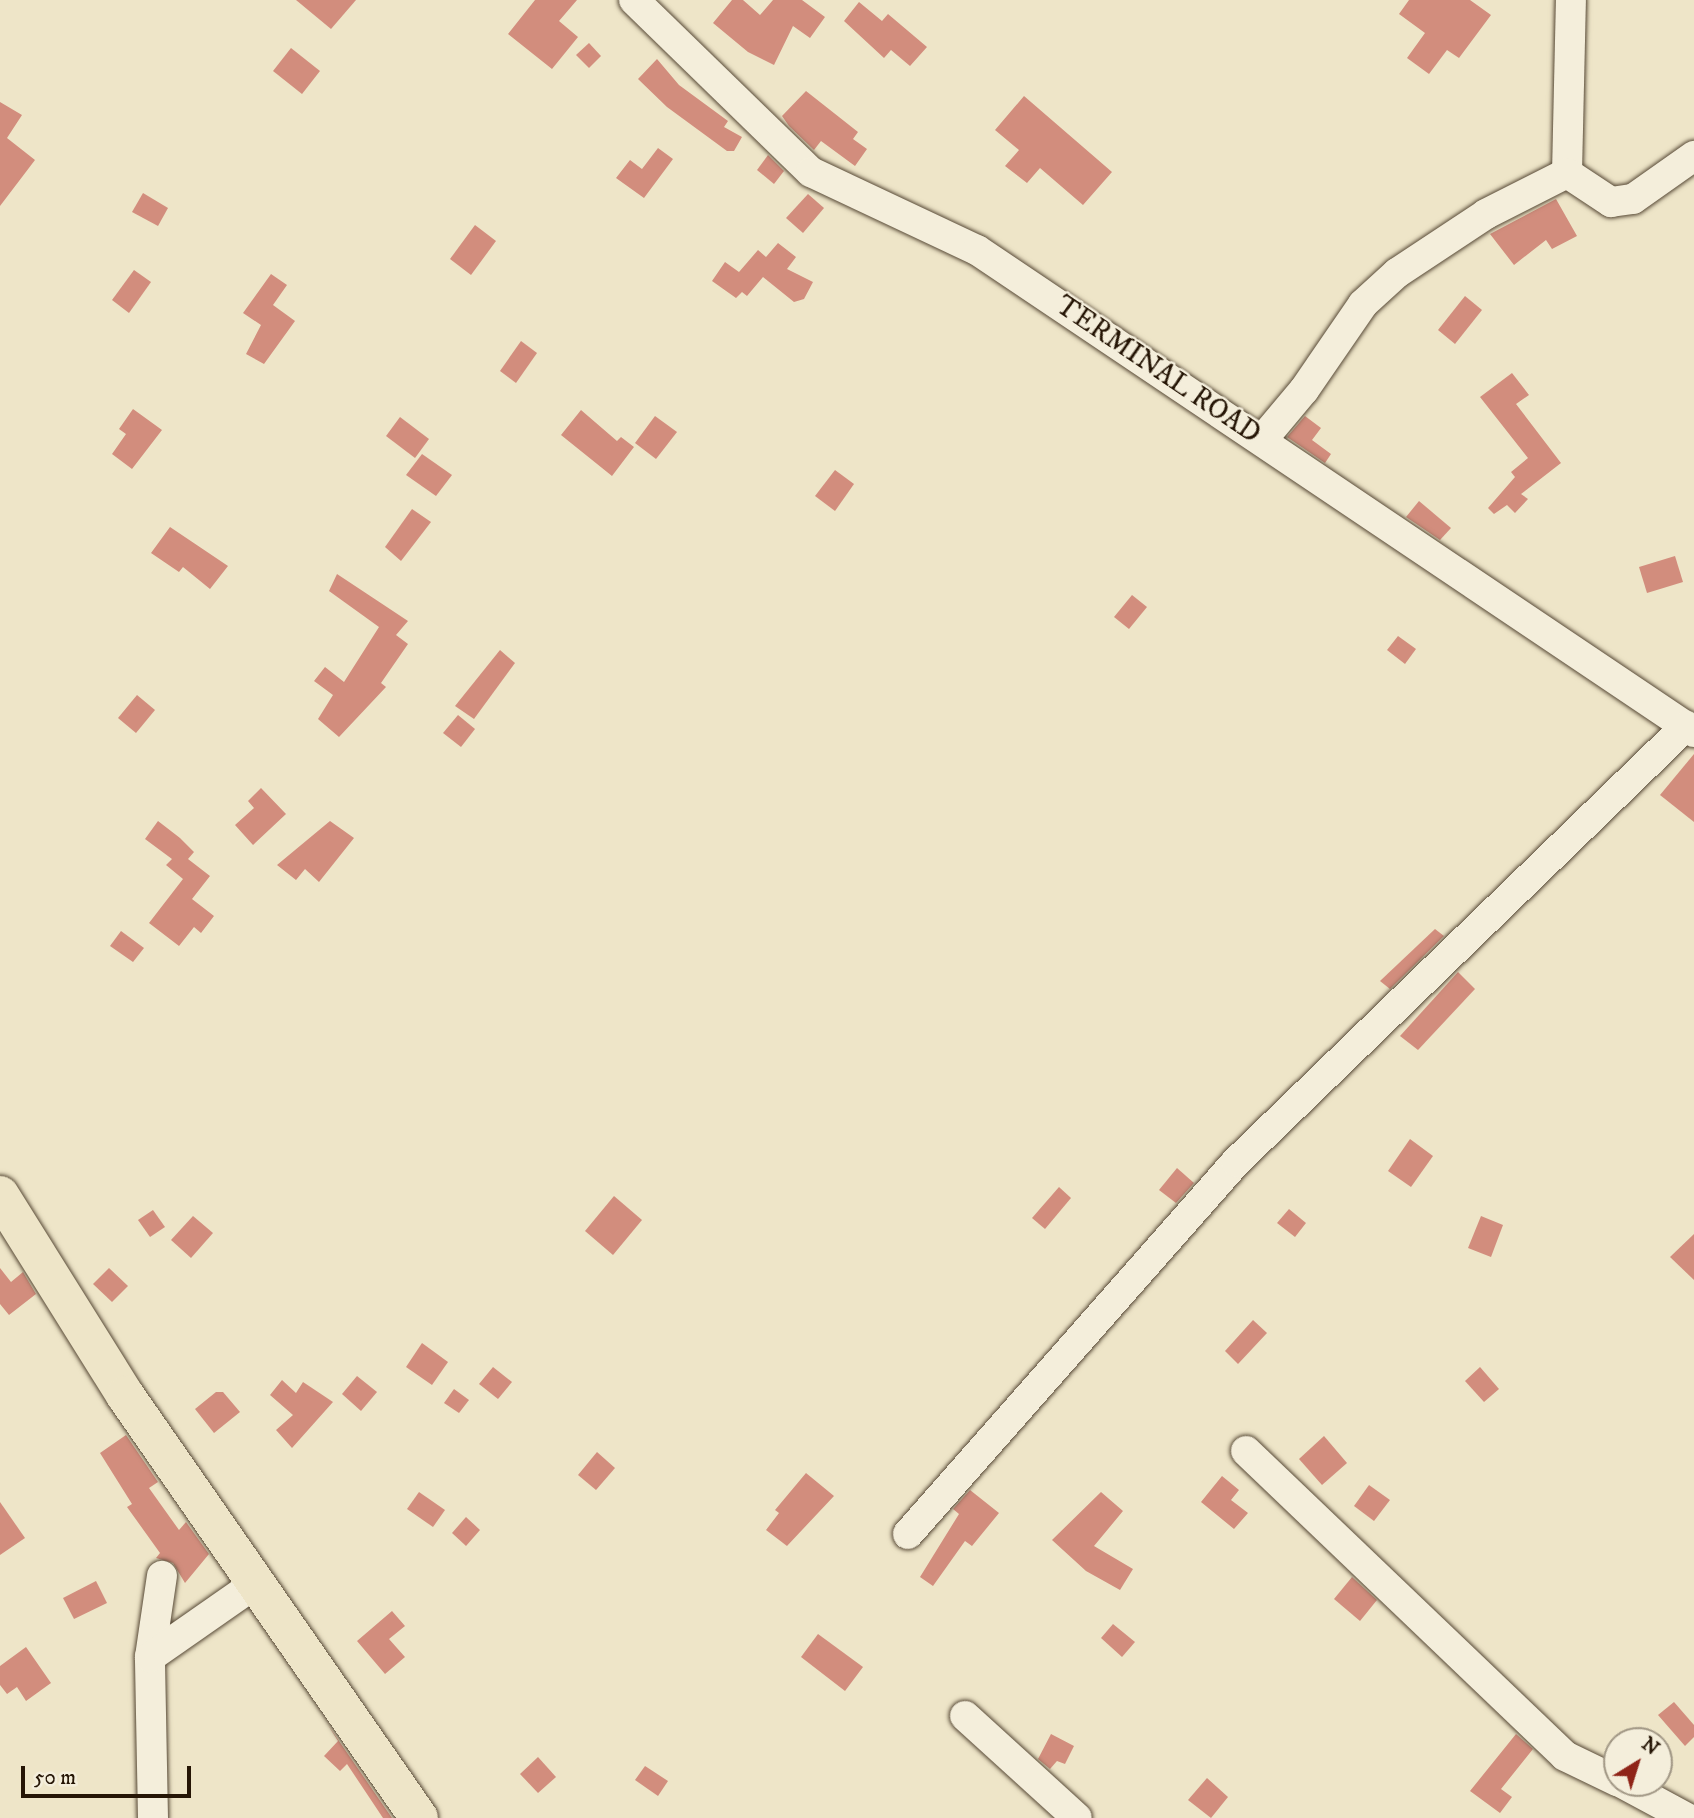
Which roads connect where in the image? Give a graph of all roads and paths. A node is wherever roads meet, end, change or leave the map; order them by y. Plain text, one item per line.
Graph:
1 (634, 0) edge
2 (1572, 0) edge
3 (1694, 156) edge
4 (1567, 173) junction
5 (1262, 440) junction
6 (1690, 729) edge
7 (0, 1195) edge
8 (1246, 1451) dead end
9 (908, 1534) dead end
10 (162, 1576) dead end
11 (256, 1583) junction
12 (150, 1657) junction
13 (965, 1717) dead end
14 (1603, 1774) edge
15 (1648, 1797) edge
16 (153, 1818) edge
17 (419, 1818) edge
18 (1077, 1818) edge
19 (1687, 1818) edge

1 - 5 street, TERMINAL ROAD
2 - 4 street
3 - 4 street
4 - 5 street
5 - 6 street, TERMINAL ROAD
6 - 9 street
7 - 11 main road
8 - 14 street
10 - 12 street
11 - 12 street
11 - 17 main road
12 - 16 street
13 - 18 street
15 - 19 street

